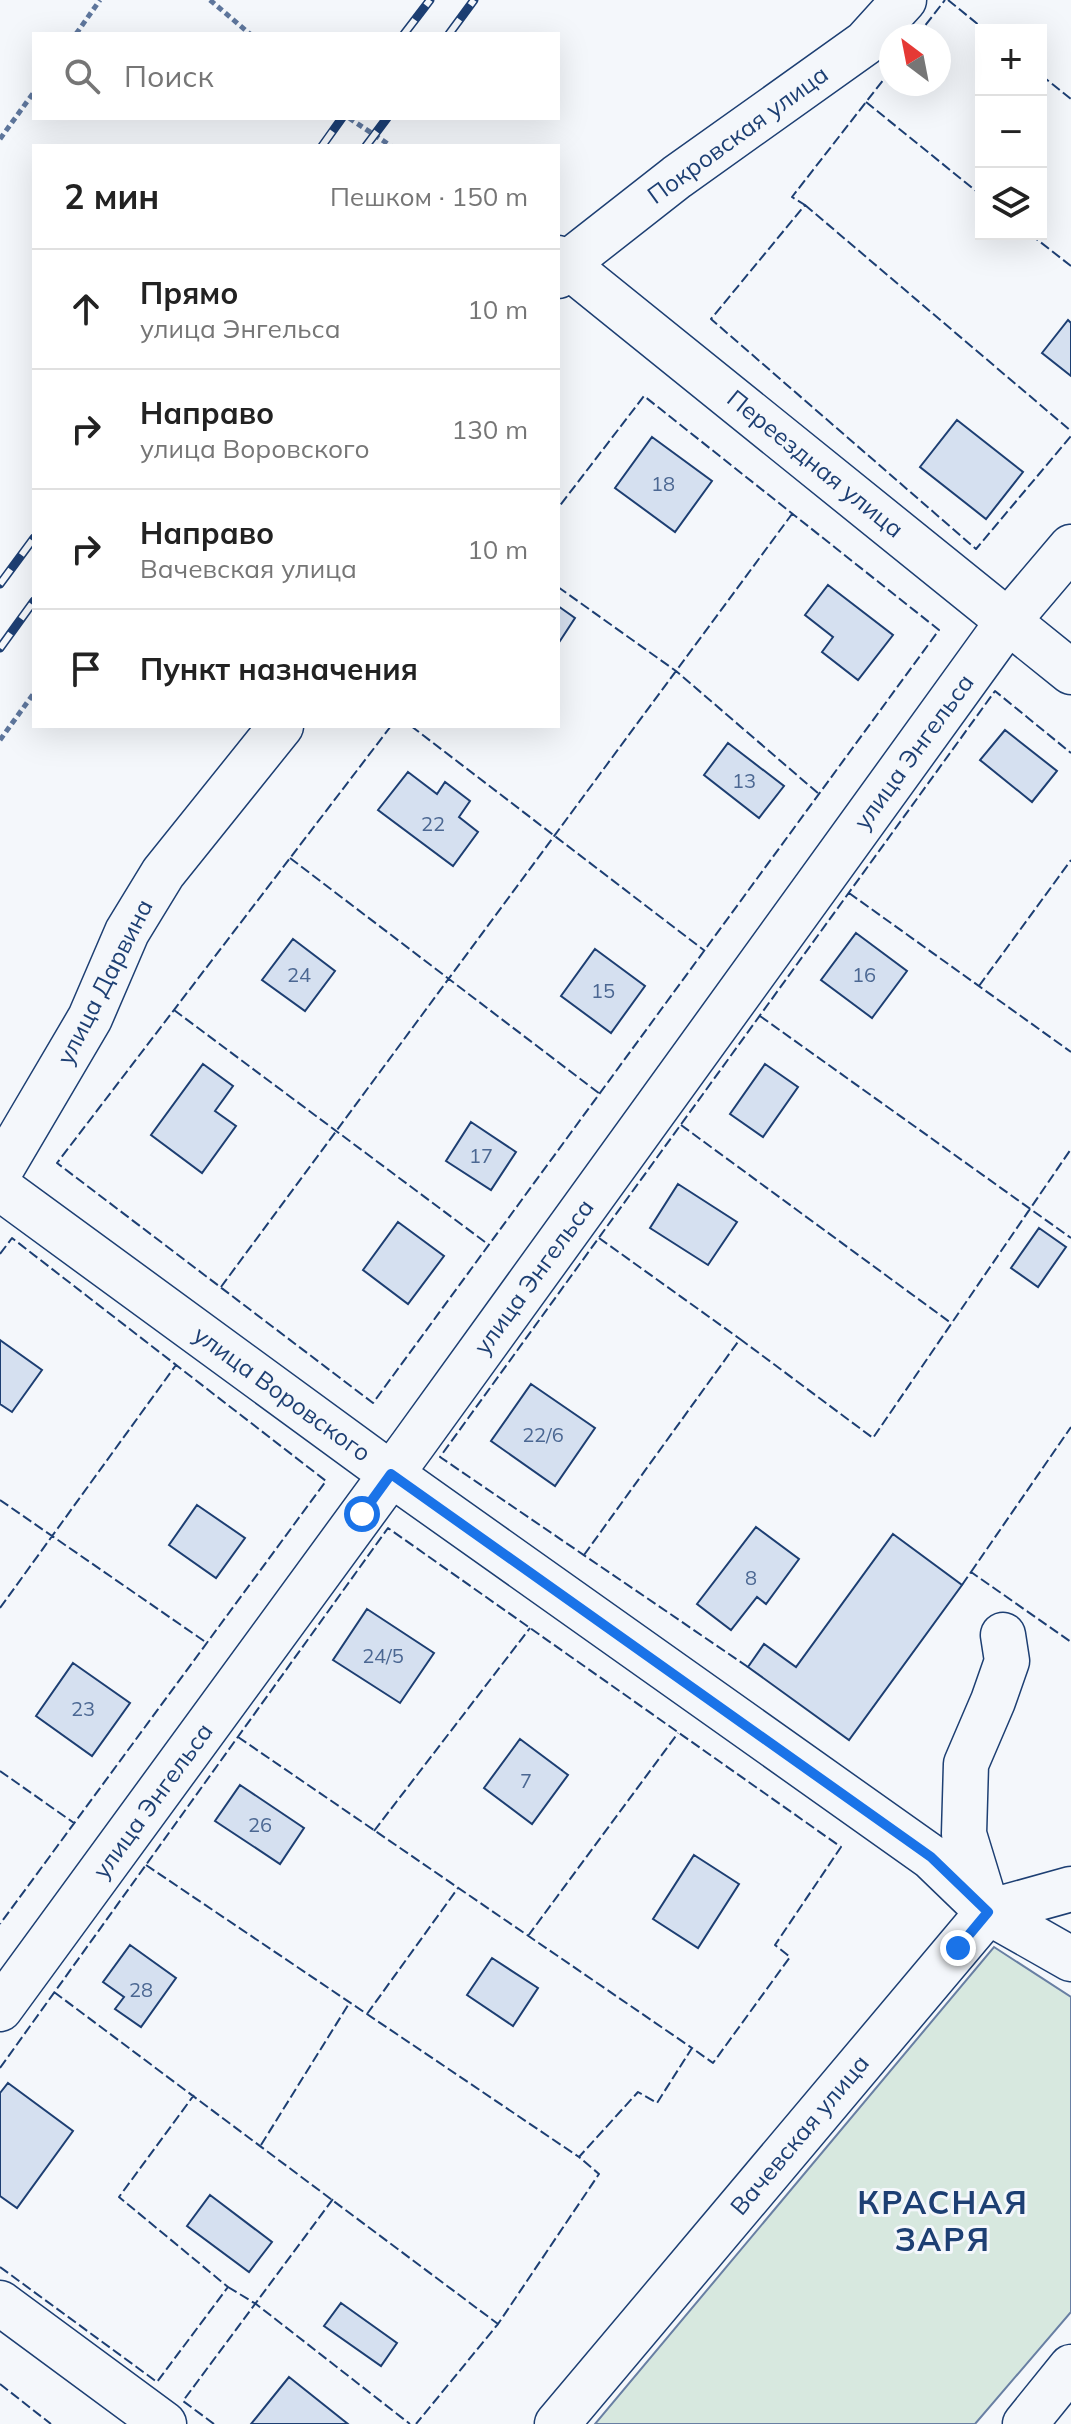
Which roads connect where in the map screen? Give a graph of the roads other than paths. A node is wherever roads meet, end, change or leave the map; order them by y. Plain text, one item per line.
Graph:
1 (904, 0) edge
2 (561, 266) edge
3 (1071, 547) edge
4 (1009, 620) junction
5 (1071, 672) edge
6 (279, 728) edge
7 (0, 1171) edge
8 (0, 1188) edge
9 (391, 1474) junction
10 (1003, 1635) dead end
11 (1071, 1889) edge
12 (988, 1912) junction
13 (1071, 1959) edge
14 (0, 2009) edge
15 (0, 2303) edge
16 (1071, 2367) edge
17 (164, 2424) edge
18 (557, 2424) edge
19 (1025, 2424) edge

1 - 2 street, Покровская улица
2 - 4 street, Переездная улица
3 - 4 street, улица Энгельса
4 - 5 street, Переездная улица
4 - 9 street, улица Энгельса
6 - 7 street, улица Дарвина
8 - 9 street, улица Воровского
9 - 12 street, улица Воровского
9 - 14 street, улица Энгельса
10 - 12 street
11 - 12 street
12 - 13 street, улица Воровского
12 - 18 street, Вачевская улица
15 - 17 street
16 - 19 street

